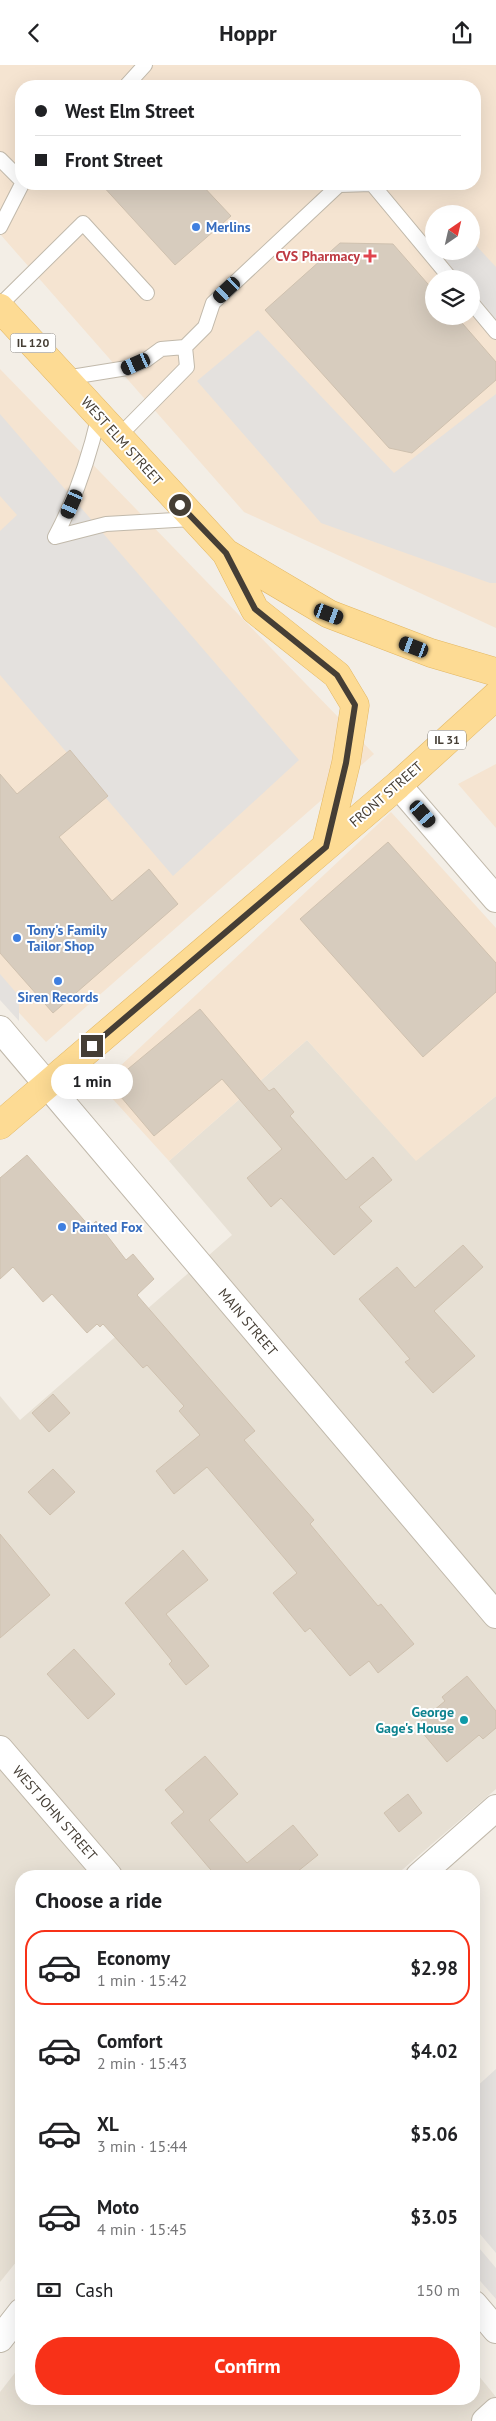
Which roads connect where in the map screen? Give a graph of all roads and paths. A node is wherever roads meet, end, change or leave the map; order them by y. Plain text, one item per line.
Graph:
1 (145, 65) edge
2 (131, 80) edge
3 (0, 159) edge
4 (15, 174) edge
5 (19, 190) edge
6 (334, 190) edge
7 (377, 190) edge
8 (0, 227) edge
9 (444, 270) edge
10 (147, 293) dead end
11 (0, 307) edge
12 (480, 313) edge
13 (496, 332) edge
14 (185, 347) junction
15 (65, 378) junction
16 (99, 415) junction
17 (118, 437) junction
18 (192, 519) junction
19 (226, 553) junction
20 (496, 672) edge
21 (496, 696) edge
22 (398, 785) junction
23 (326, 847) junction
24 (496, 899) edge
25 (0, 1029) edge
26 (47, 1084) junction
27 (0, 1125) edge
28 (496, 1615) edge
29 (0, 1749) edge
30 (496, 1808) edge
31 (104, 1870) edge
32 (426, 1870) edge
33 (480, 2311) edge
34 (15, 2320) edge
35 (496, 2330) edge
36 (0, 2339) edge
37 (496, 2411) edge
38 (485, 2421) edge

1 - 2 lane
3 - 4 lane
5 - 8 lane
6 - 14 lane
7 - 9 lane
10 - 11 lane
11 - 15 main road, WEST ELM STREET / IL 120
12 - 13 lane
14 - 15 lane
14 - 17 lane
15 - 16 main road, WEST ELM STREET / IL 120
16 - 17 main road, WEST ELM STREET / IL 120
16 - 18 lane
17 - 18 main road, WEST ELM STREET / IL 120
18 - 19 main road, WEST ELM STREET / IL 120
19 - 20 main road, WEST ELM STREET / IL 120
19 - 23 main road
21 - 22 main road, FRONT STREET / IL 31
22 - 23 main road, FRONT STREET / IL 31
22 - 24 street
23 - 26 main road, FRONT STREET / IL 31
25 - 26 street, MAIN STREET
26 - 27 main road, FRONT STREET / IL 31
26 - 28 street, MAIN STREET
29 - 31 street, WEST JOHN STREET
30 - 32 street
33 - 35 street
34 - 36 street
37 - 38 street

